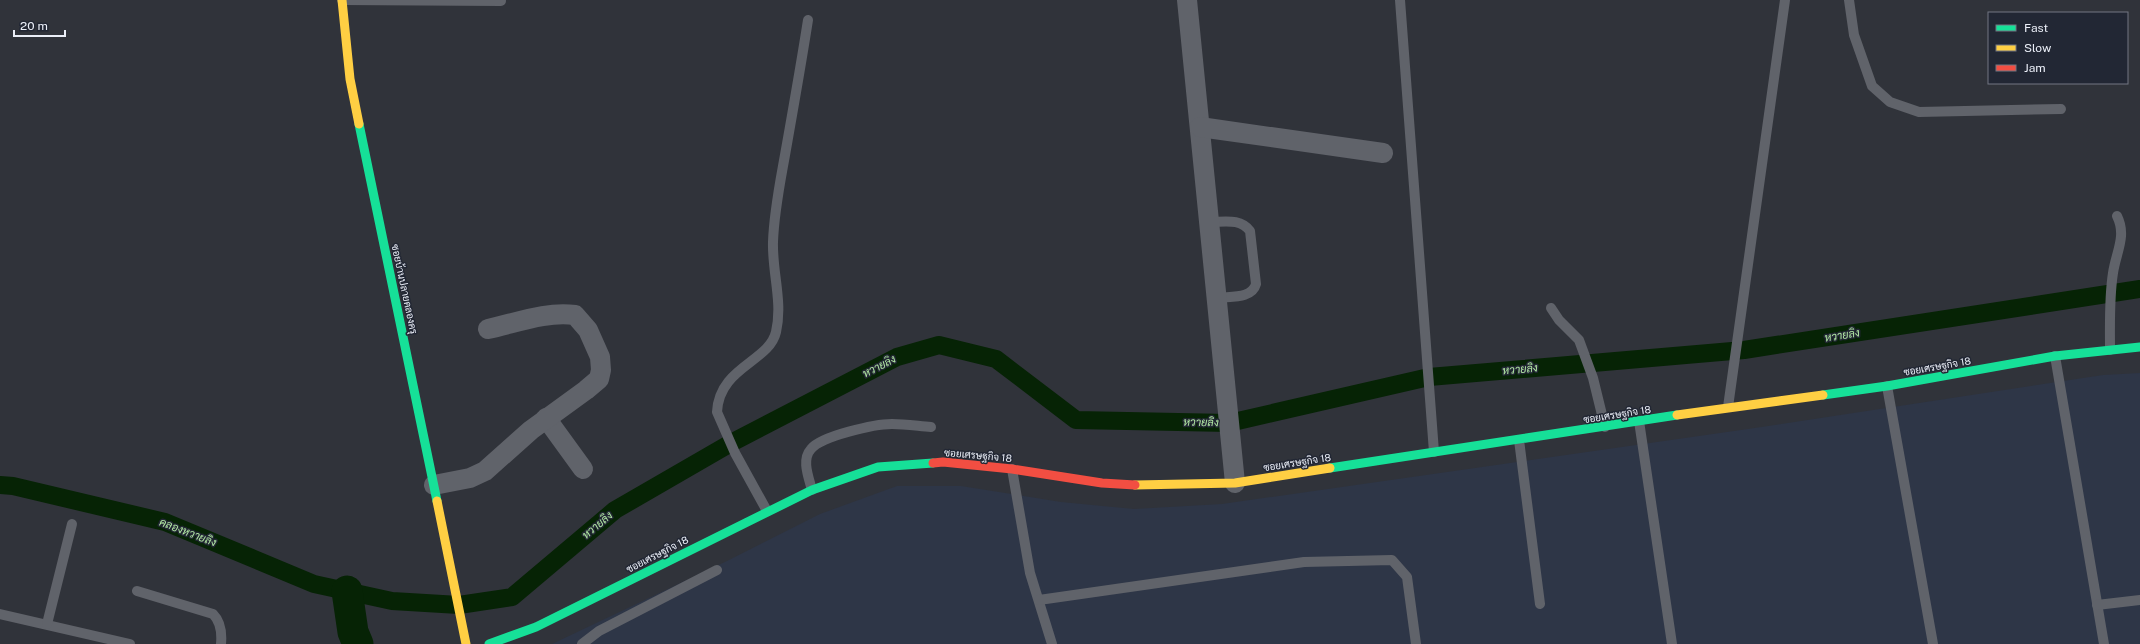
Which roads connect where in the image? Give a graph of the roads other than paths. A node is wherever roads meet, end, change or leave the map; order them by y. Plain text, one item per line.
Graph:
1 (342, 0) edge
2 (1187, 0) edge
3 (1400, 0) edge
4 (1786, 0) edge
5 (1849, 0) edge
6 (501, 1) dead end
7 (808, 20) dead end
8 (2061, 110) dead end
9 (1200, 126) junction
10 (1383, 153) dead end
11 (2117, 216) dead end
12 (1209, 222) junction
13 (1217, 298) junction
14 (1551, 308) dead end
15 (488, 329) dead end
16 (2140, 347) edge
17 (2110, 350) junction
18 (2054, 356) junction
19 (1887, 386) junction
20 (1728, 407) junction
21 (546, 418) junction
22 (1639, 421) junction
23 (931, 427) dead end
24 (1605, 427) junction
25 (1519, 440) junction
26 (1434, 452) junction
27 (583, 469) dead end
28 (1012, 469) junction
29 (1235, 483) junction
30 (434, 485) junction
31 (812, 490) junction
32 (767, 511) junction
33 (72, 524) dead end
34 (717, 570) dead end
35 (137, 591) dead end
36 (1039, 600) junction
37 (2140, 600) edge
38 (1540, 604) dead end
39 (2097, 605) junction
40 (0, 614) edge
41 (48, 624) junction
42 (130, 644) edge
43 (221, 644) edge
44 (466, 644) edge
45 (489, 644) edge
46 (582, 644) edge
47 (1052, 644) edge
48 (1416, 644) edge
49 (1672, 644) edge
50 (1933, 644) edge
51 (2104, 644) edge

1 - 6 lane
1 - 30 street, ซอยบ้านปลายคลองครุ
2 - 9 street
3 - 26 lane
4 - 20 lane
5 - 8 lane
7 - 32 lane
9 - 10 street
9 - 12 street
11 - 17 lane
12 - 13 street
12 - 13 lane
13 - 29 street
14 - 24 lane
15 - 21 street
16 - 17 street, ซอยเศรษฐกิจ 18
17 - 18 street, ซอยเศรษฐกิจ 18
18 - 19 street, ซอยเศรษฐกิจ 18
18 - 39 lane
19 - 20 street, ซอยเศรษฐกิจ 18
19 - 50 lane
20 - 22 street, ซอยเศรษฐกิจ 18
21 - 27 street
21 - 30 street
22 - 24 street, ซอยเศรษฐกิจ 18
22 - 49 lane
23 - 31 lane
24 - 25 street, ซอยเศรษฐกิจ 18
25 - 26 street, ซอยเศรษฐกิจ 18
25 - 38 lane
26 - 29 street, ซอยเศรษฐกิจ 18
28 - 29 street, ซอยเศรษฐกิจ 18
28 - 31 street, ซอยเศรษฐกิจ 18
28 - 36 lane
30 - 44 street, ซอยบ้านปลายคลองครุ
31 - 32 street, ซอยเศรษฐกิจ 18
32 - 45 street, ซอยเศรษฐกิจ 18
33 - 41 lane
34 - 46 lane
35 - 43 lane
36 - 47 lane
36 - 48 lane
37 - 39 lane
39 - 51 lane
40 - 41 lane
41 - 42 lane

